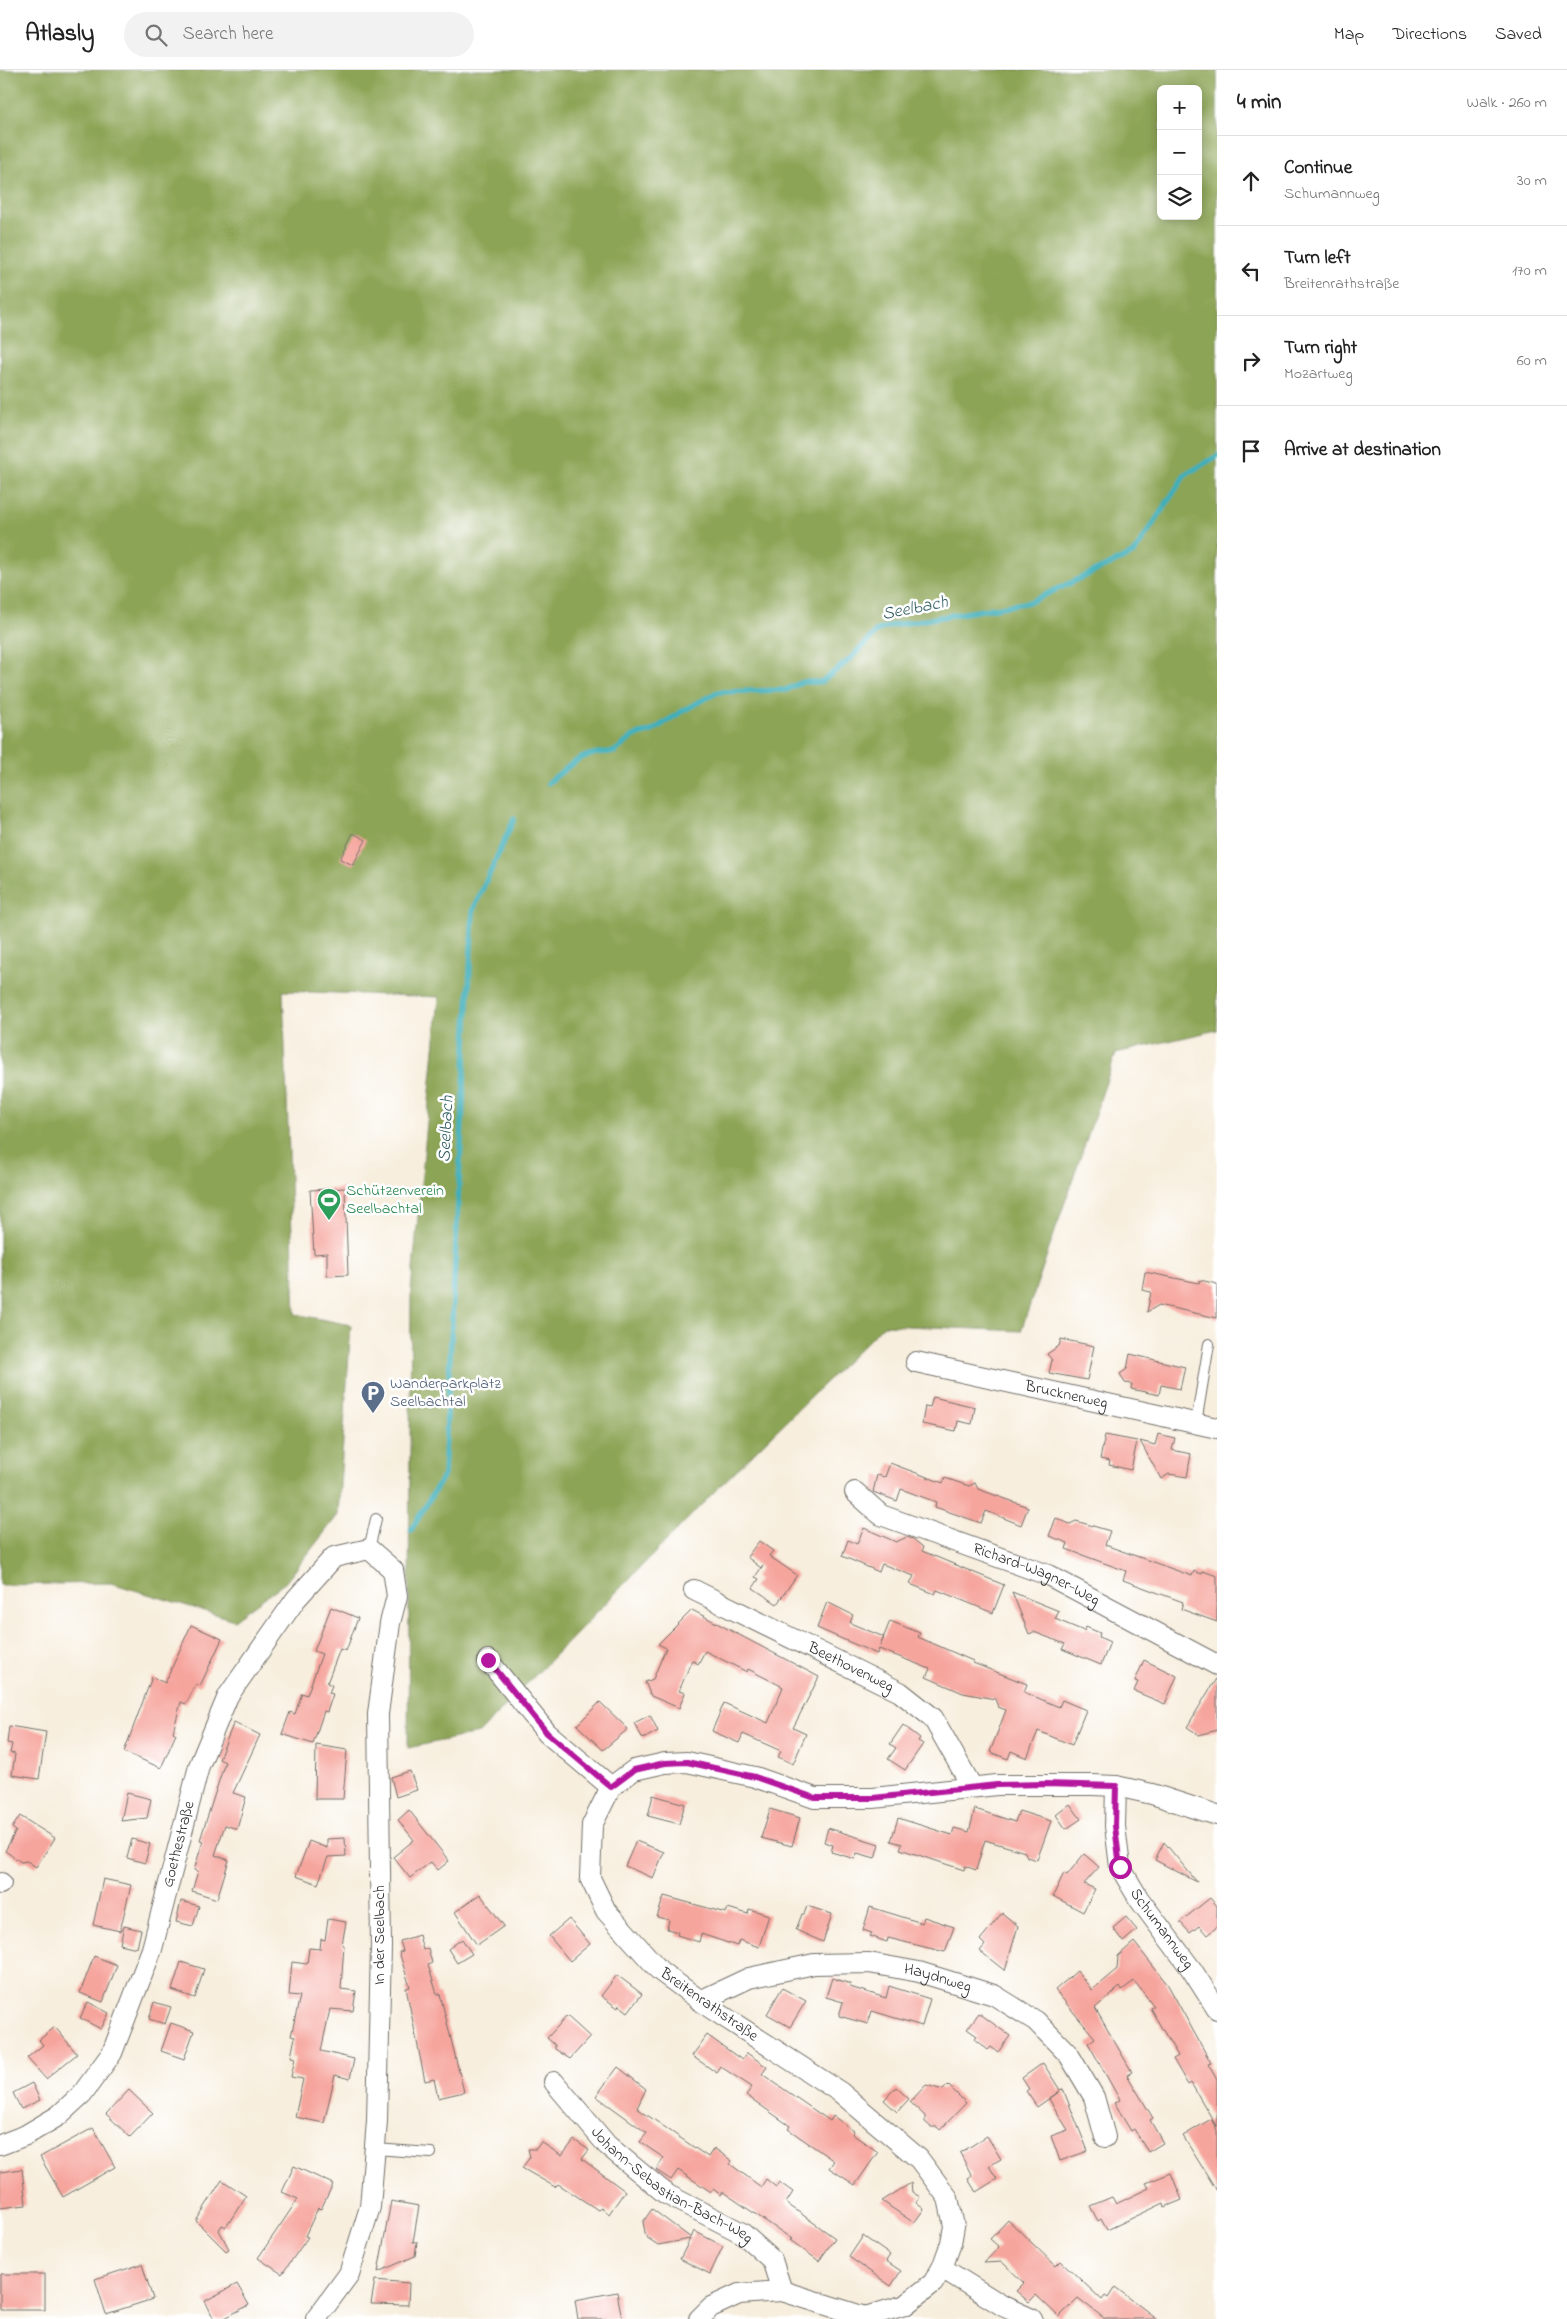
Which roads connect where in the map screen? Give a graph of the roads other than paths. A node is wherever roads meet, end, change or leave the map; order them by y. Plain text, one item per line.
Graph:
1 (1209, 1344) dead end
2 (916, 1362) dead end
3 (1196, 1422) junction
4 (1217, 1428) edge
5 (855, 1492) dead end
6 (376, 1519) dead end
7 (369, 1549) junction
8 (694, 1590) dead end
9 (488, 1660) dead end
10 (1217, 1665) edge
11 (1116, 1786) junction
12 (611, 1787) junction
13 (972, 1787) junction
14 (1217, 1815) edge
15 (700, 2001) junction
16 (1217, 2008) edge
17 (554, 2082) dead end
18 (1105, 2137) dead end
19 (0, 2145) edge
20 (375, 2148) junction
21 (430, 2154) dead end
22 (942, 2268) junction
23 (782, 2291) junction
24 (316, 2319) edge
25 (699, 2319) edge
26 (1032, 2319) edge

1 - 3 lane
2 - 3 street, Brucknerweg
3 - 4 street, Brucknerweg
5 - 10 street, Richard-Wagner-Weg
6 - 7 lane
7 - 19 street, Goethestraße
7 - 20 street, In der Seelbach
8 - 13 street, Beethovenweg
9 - 12 street
11 - 13 street, Breitenrathstraße
11 - 14 street, Breitenrathstraße
11 - 16 street, Schumannweg
12 - 13 street, Breitenrathstraße
12 - 15 street, Breitenrathstraße
15 - 18 street, Haydnweg
15 - 22 street, Breitenrathstraße
17 - 23 street, Johann-Sebastian-Bach-Weg
20 - 21 lane
20 - 24 street, In der Seelbach
22 - 23 street, Breitenrathstraße
22 - 26 street
23 - 25 street, Breitenrathstraße

